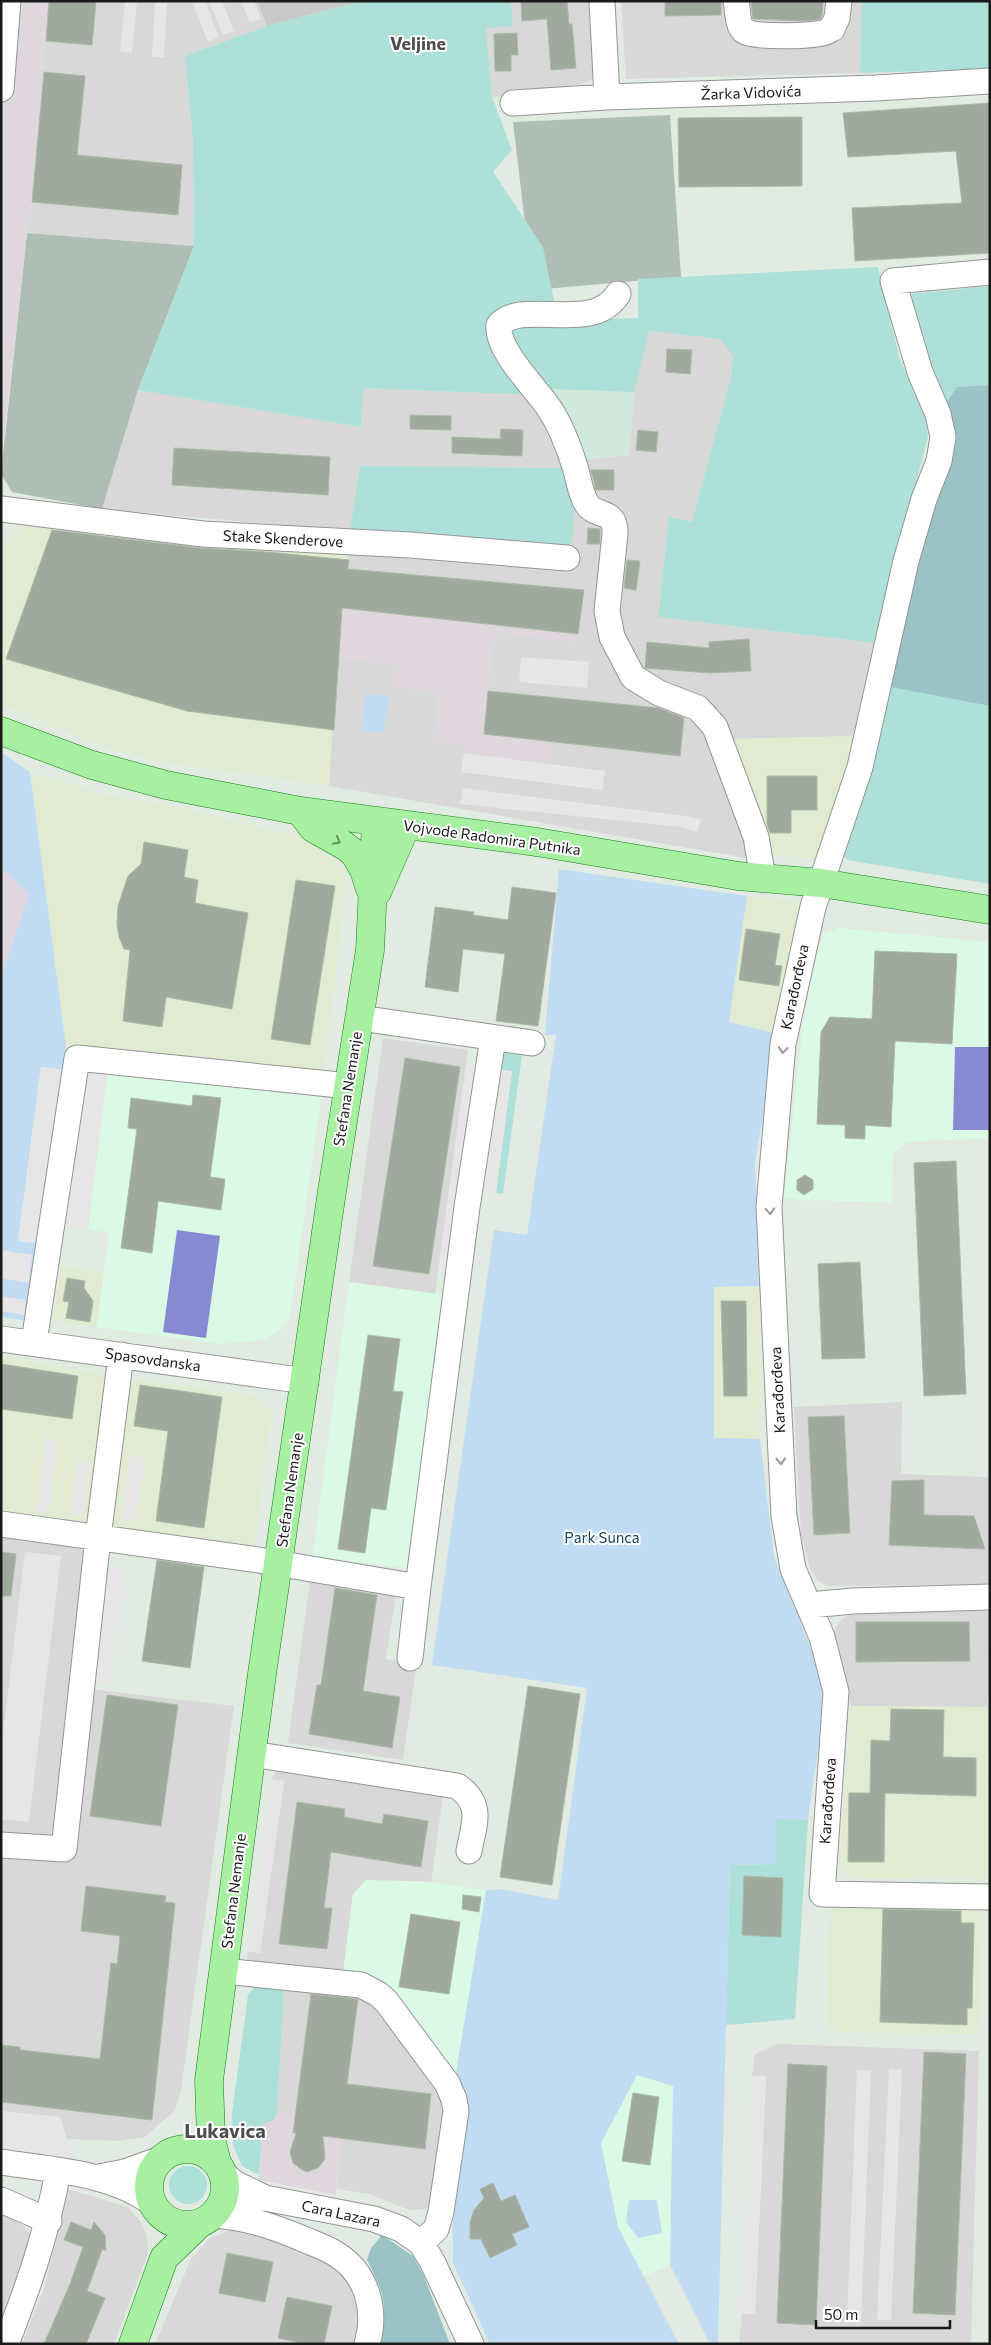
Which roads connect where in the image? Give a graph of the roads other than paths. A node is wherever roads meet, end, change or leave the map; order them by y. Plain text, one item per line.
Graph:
1 (8, 1) edge
2 (602, 1) edge
3 (736, 1) edge
4 (840, 1) edge
5 (990, 80) edge
6 (1, 89) edge
7 (607, 97) junction
8 (513, 104) dead end
9 (990, 272) edge
10 (618, 294) dead end
11 (1, 509) edge
12 (567, 558) dead end
13 (1, 731) edge
14 (300, 811) junction
15 (376, 822) junction
16 (406, 826) junction
17 (762, 878) junction
18 (821, 883) junction
19 (374, 900) junction
20 (990, 910) edge
21 (360, 1018) junction
22 (493, 1038) junction
23 (532, 1043) dead end
24 (349, 1086) junction
25 (1, 1339) edge
26 (34, 1342) junction
27 (121, 1355) junction
28 (306, 1381) junction
29 (1, 1524) edge
30 (98, 1538) junction
31 (279, 1563) junction
32 (418, 1587) junction
33 (990, 1597) edge
34 (810, 1605) junction
35 (410, 1658) dead end
36 (252, 1754) junction
37 (1, 1844) edge
38 (469, 1851) dead end
39 (990, 1898) edge
40 (224, 1971) junction
41 (209, 2080) junction
42 (171, 2154) junction
43 (1, 2162) edge
44 (220, 2168) junction
45 (58, 2171) junction
46 (96, 2178) junction
47 (265, 2198) junction
48 (1, 2200) edge
49 (154, 2207) junction
50 (211, 2215) junction
51 (49, 2221) junction
52 (421, 2243) junction
53 (164, 2258) junction
54 (6, 2344) edge
55 (132, 2344) edge
56 (367, 2344) edge
57 (471, 2344) edge

1 - 6 street
2 - 7 street
3 - 4 street
5 - 7 street, Žarka Vidovića
7 - 8 street, Žarka Vidovića
9 - 18 street, Karađorđeva
10 - 17 street
11 - 12 street, Stake Skenderove
13 - 14 main road, Vojvode Radomira Putnika
14 - 15 main road, Vojvode Radomira Putnika
14 -> 19 main road
15 - 16 main road, Vojvode Radomira Putnika
15 - 19 main road, Stefana Nemanje
16 - 17 main road, Vojvode Radomira Putnika
16 - 19 main road, Stefana Nemanje
17 - 18 main road, Vojvode Radomira Putnika
18 - 20 main road, Vojvode Radomira Putnika
18 -> 34 street, Karađorđeva
19 - 21 main road, Stefana Nemanje
21 - 22 street
21 - 24 main road, Stefana Nemanje
22 - 23 street
22 - 32 street
24 - 26 street
24 - 28 main road, Stefana Nemanje
25 - 26 street, Spasovdanska
26 - 27 street, Spasovdanska
27 - 28 street, Spasovdanska
27 - 30 street
28 - 31 main road, Stefana Nemanje
29 - 30 street
30 - 31 street
30 - 37 street
31 - 32 street
31 - 36 main road, Stefana Nemanje
32 - 35 street
33 - 34 street
34 - 39 street, Karađorđeva
36 - 38 street
36 - 40 main road, Stefana Nemanje
40 - 41 main road, Stefana Nemanje
40 - 52 street
41 - 42 main road, Stefana Nemanje
41 - 44 main road, Stefana Nemanje
42 - 44 main road
42 - 46 street
42 - 49 main road
43 - 45 street
44 - 47 street, Cara Lazara
44 - 50 main road
45 - 46 street
45 - 51 street
46 - 49 street
47 - 50 street, Cara Lazara
47 - 52 street, Cara Lazara
48 - 51 street
49 - 50 main road
49 - 53 main road
50 - 53 main road
50 - 56 street, Cara Lazara
51 - 54 street
52 - 57 street, Cara Lazara
53 - 55 main road

